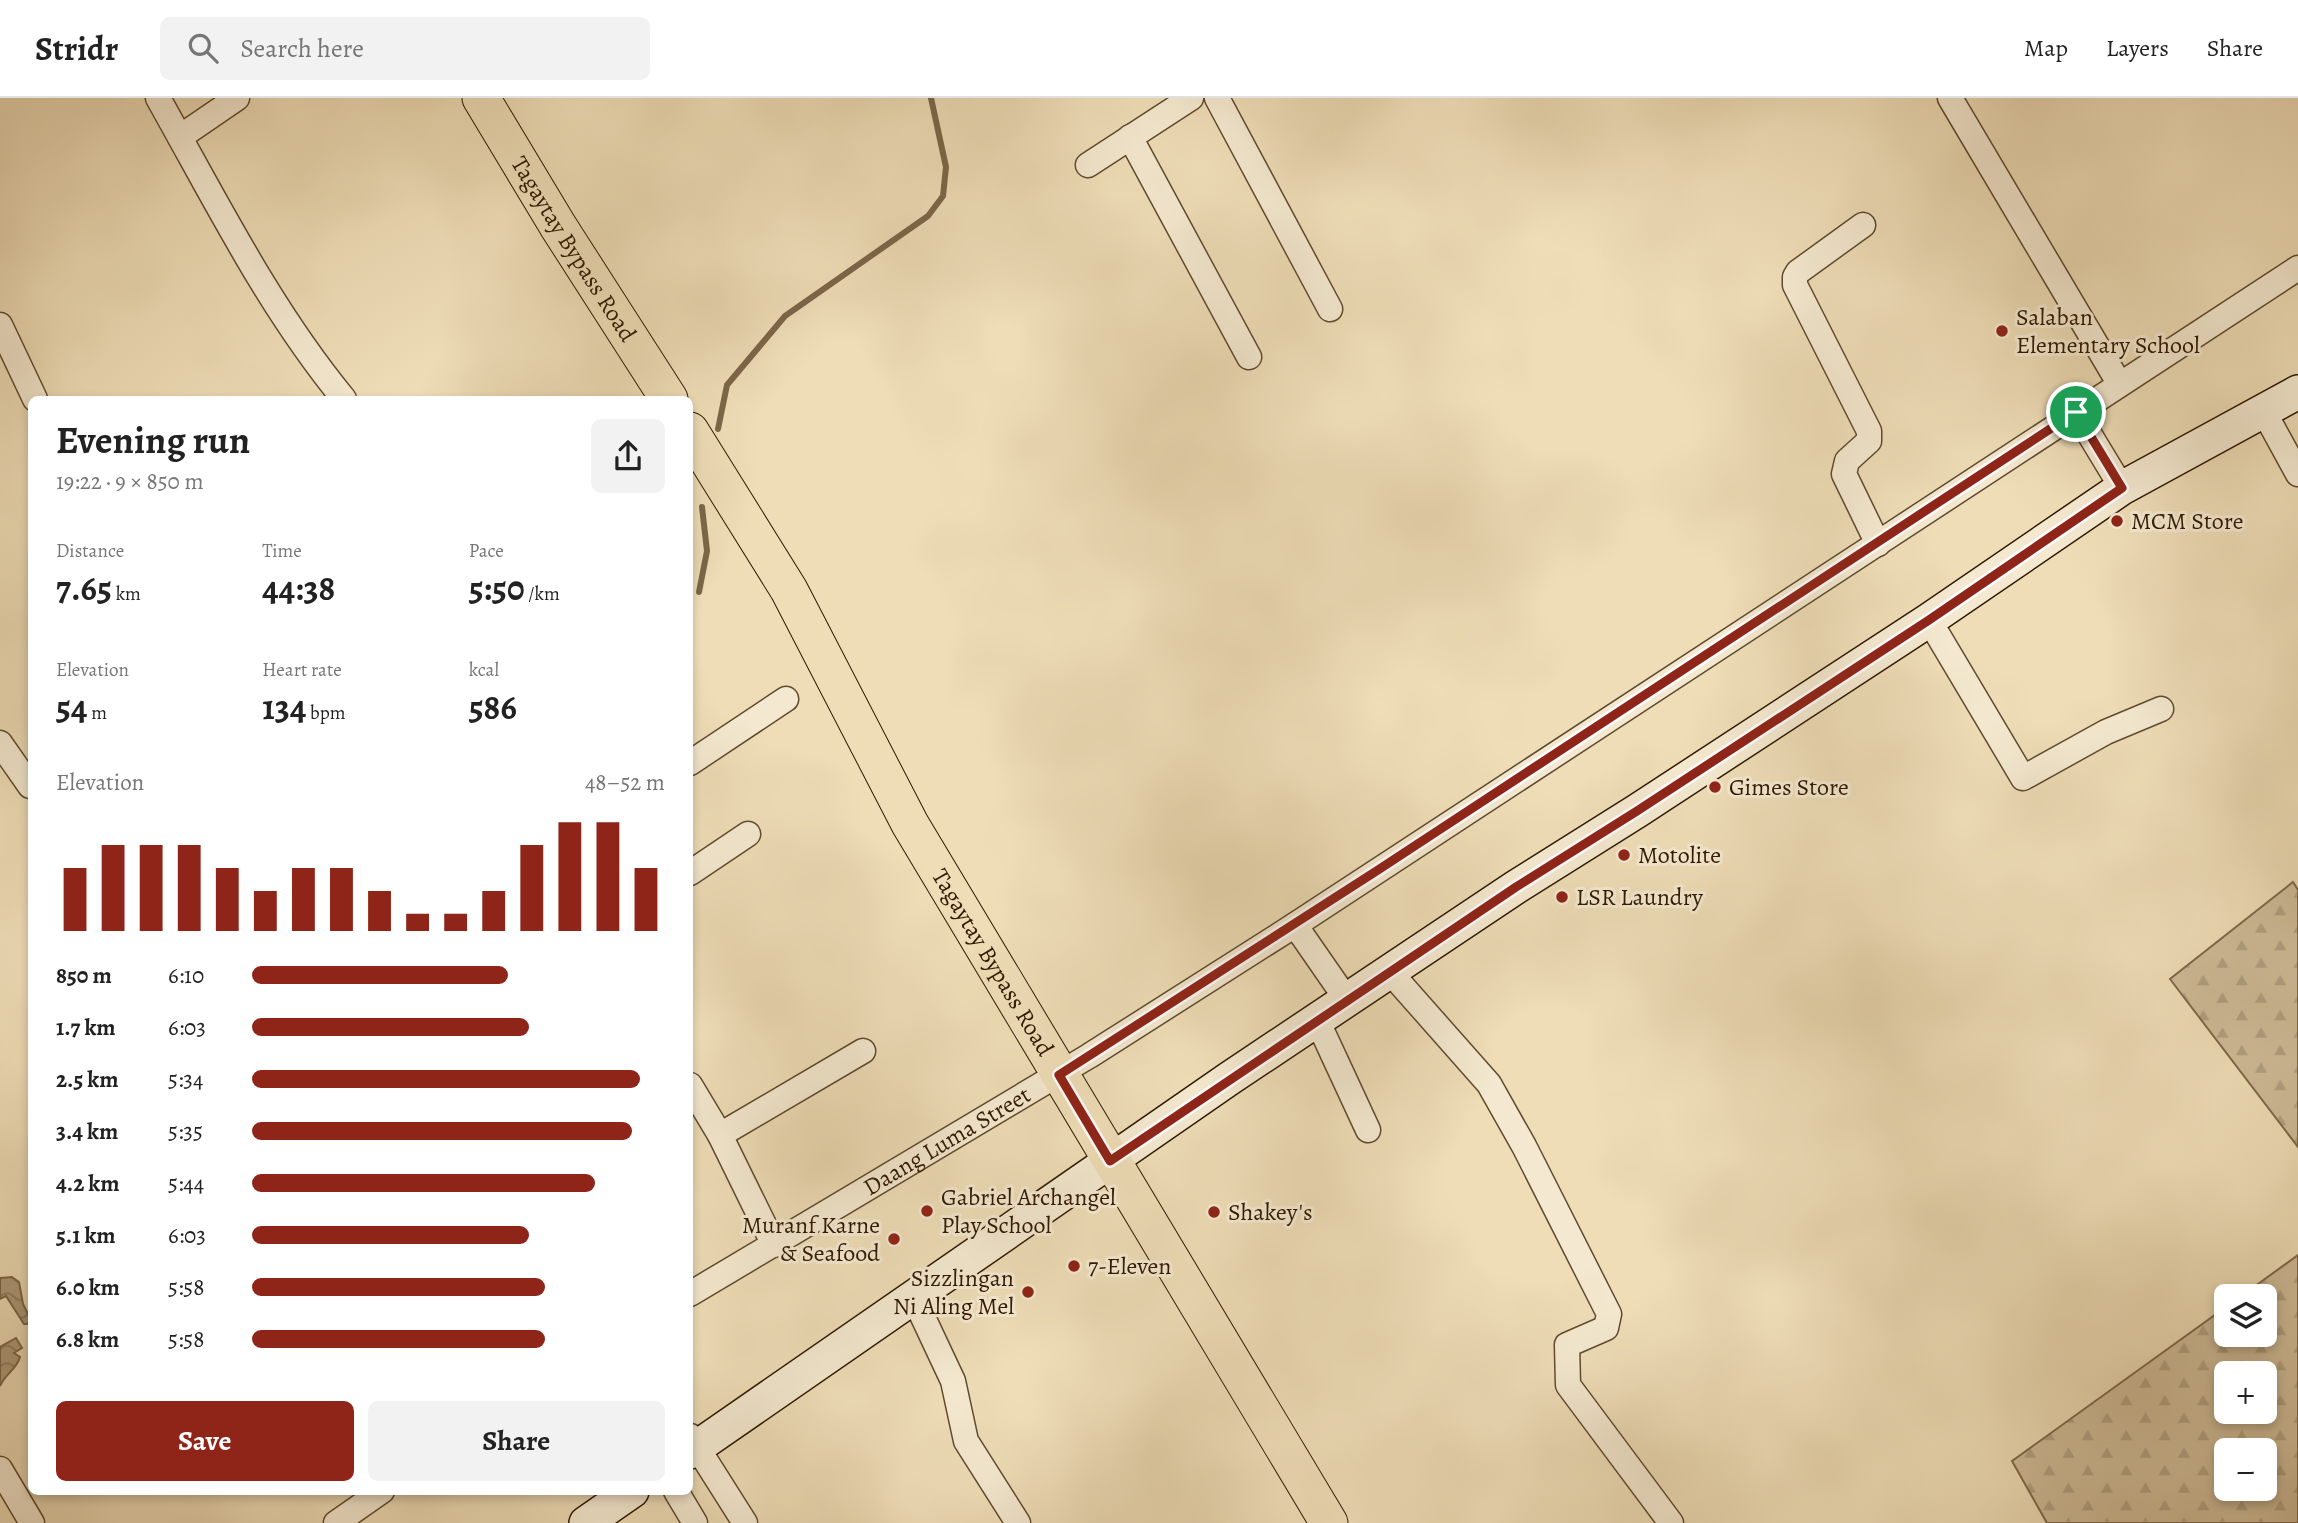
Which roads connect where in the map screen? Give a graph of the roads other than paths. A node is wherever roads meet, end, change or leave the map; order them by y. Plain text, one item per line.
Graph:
1 (158, 98) edge
2 (237, 98) edge
3 (481, 98) edge
4 (1191, 98) edge
5 (1217, 98) edge
6 (1950, 98) edge
7 (180, 136) junction
8 (1130, 136) junction
9 (1088, 165) dead end
10 (1863, 225) dead end
11 (2298, 268) edge
12 (1331, 309) dead end
13 (0, 325) edge
14 (1249, 357) dead end
15 (2119, 383) junction
16 (2298, 392) edge
17 (35, 396) edge
18 (342, 396) edge
19 (667, 396) edge
20 (2263, 410) junction
21 (2076, 412) junction
22 (693, 436) edge
23 (2298, 474) edge
24 (2122, 488) junction
25 (1878, 544) junction
26 (1929, 620) junction
27 (786, 699) dead end
28 (2161, 709) dead end
29 (2, 752) edge
30 (693, 762) edge
31 (28, 784) edge
32 (748, 834) dead end
33 (693, 871) edge
34 (1295, 925) junction
35 (1390, 972) junction
36 (1347, 1000) junction
37 (1317, 1020) junction
38 (863, 1051) dead end
39 (1059, 1075) junction
40 (693, 1089) edge
41 (1368, 1130) dead end
42 (720, 1135) junction
43 (1110, 1161) junction
44 (774, 1245) junction
45 (693, 1292) edge
46 (914, 1298) junction
47 (693, 1444) edge
48 (693, 1446) edge
49 (0, 1469) edge
50 (376, 1495) edge
51 (626, 1495) edge
52 (678, 1495) edge
53 (32, 1523) edge
54 (336, 1523) edge
55 (586, 1523) edge
56 (695, 1523) edge
57 (745, 1523) edge
58 (1018, 1523) edge
59 (1329, 1523) edge
60 (1671, 1523) edge

1 - 7 street
2 - 7 street
3 - 19 main road, Tagaytay Bypass Road
4 - 8 street
5 - 12 street
6 - 15 street
7 - 18 street
8 - 9 street
8 - 14 street
10 - 25 street
11 - 15 street, Daang Luma Street
13 - 17 street
15 - 21 street, Daang Luma Street
16 - 20 main road
20 - 23 street
20 - 24 main road
21 - 24 street
21 - 25 street, Daang Luma Street
22 - 39 main road, Tagaytay Bypass Road
24 - 26 main road
25 - 34 street, Daang Luma Street
26 - 28 street
26 - 35 main road
27 - 30 street
29 - 31 street
32 - 33 street
34 - 36 street
34 - 39 street, Daang Luma Street
35 - 36 main road
35 - 60 street
36 - 37 main road
37 - 41 street
37 - 43 main road
38 - 42 street
39 - 43 main road, Tagaytay Bypass Road
39 - 44 street, Daang Luma Street
40 - 42 street
42 - 44 street
43 - 46 main road
43 - 59 main road, Tagaytay Bypass Road
44 - 45 street, Daang Luma Street
46 - 47 main road
46 - 58 street
48 - 57 street
49 - 53 street
50 - 54 street
51 - 55 main road
52 - 56 street

